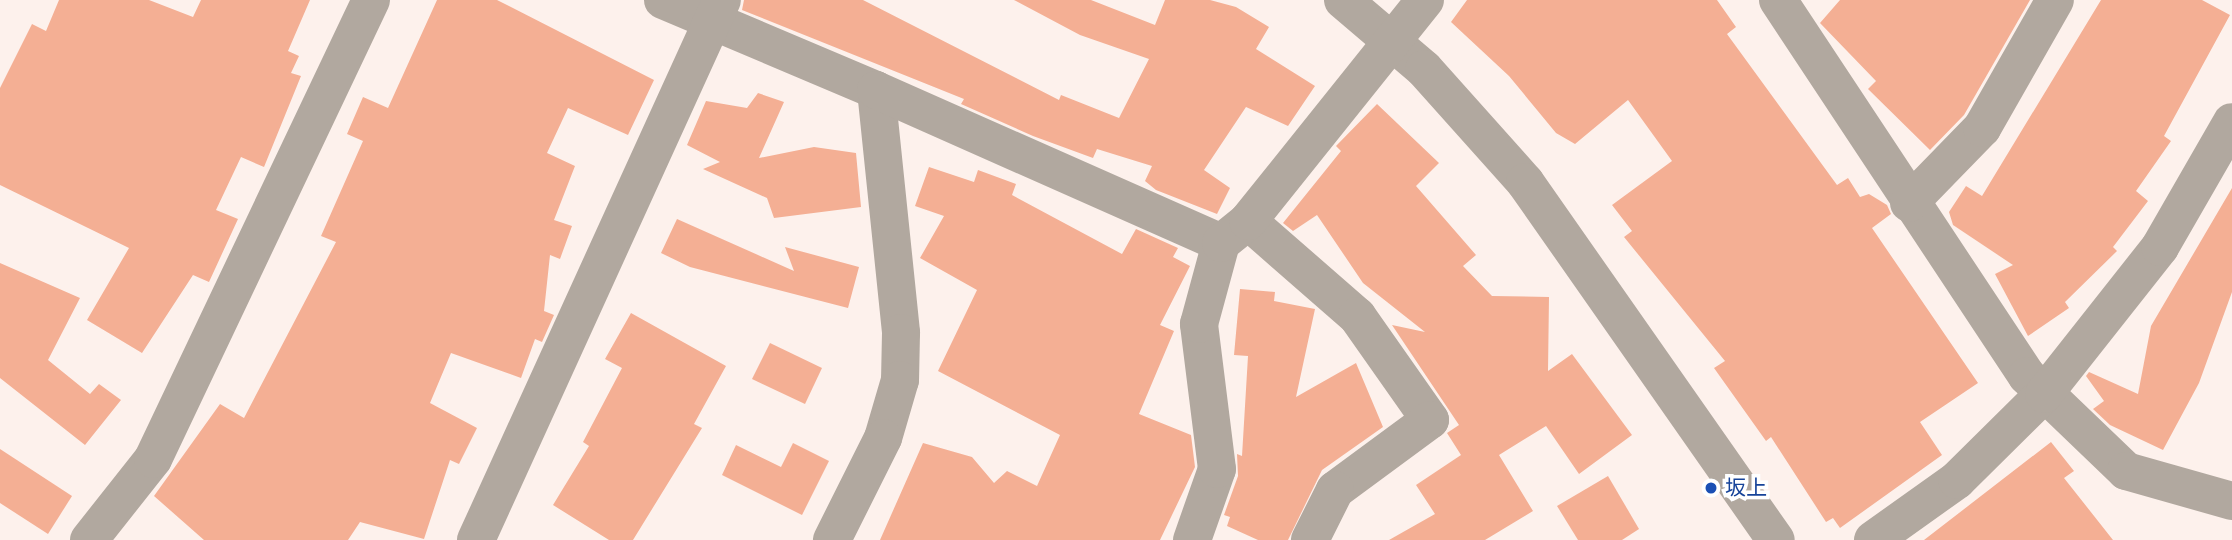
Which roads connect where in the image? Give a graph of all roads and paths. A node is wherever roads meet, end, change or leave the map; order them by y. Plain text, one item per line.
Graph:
1 (371, 0) edge
2 (663, 0) edge
3 (1342, 0) edge
4 (1425, 0) edge
5 (2055, 0) edge
6 (1781, 1) edge
7 (717, 11) edge
8 (1391, 41) junction
9 (876, 90) junction
10 (2232, 122) edge
11 (1909, 203) junction
12 (1234, 232) junction
13 (2044, 394) junction
14 (2232, 501) edge
15 (89, 540) edge
16 (476, 540) edge
17 (832, 540) edge
18 (1192, 540) edge
19 (1310, 540) edge
20 (1776, 540) edge
21 (1873, 540) edge

1 - 15 street
2 - 7 street
3 - 8 street
4 - 8 street
5 - 11 street
6 - 11 street
7 - 9 street
7 - 16 street
8 - 12 street
8 - 20 street
9 - 12 street
9 - 17 street
10 - 13 street
11 - 13 street
12 - 18 street
12 - 19 street
13 - 14 street
13 - 21 street

